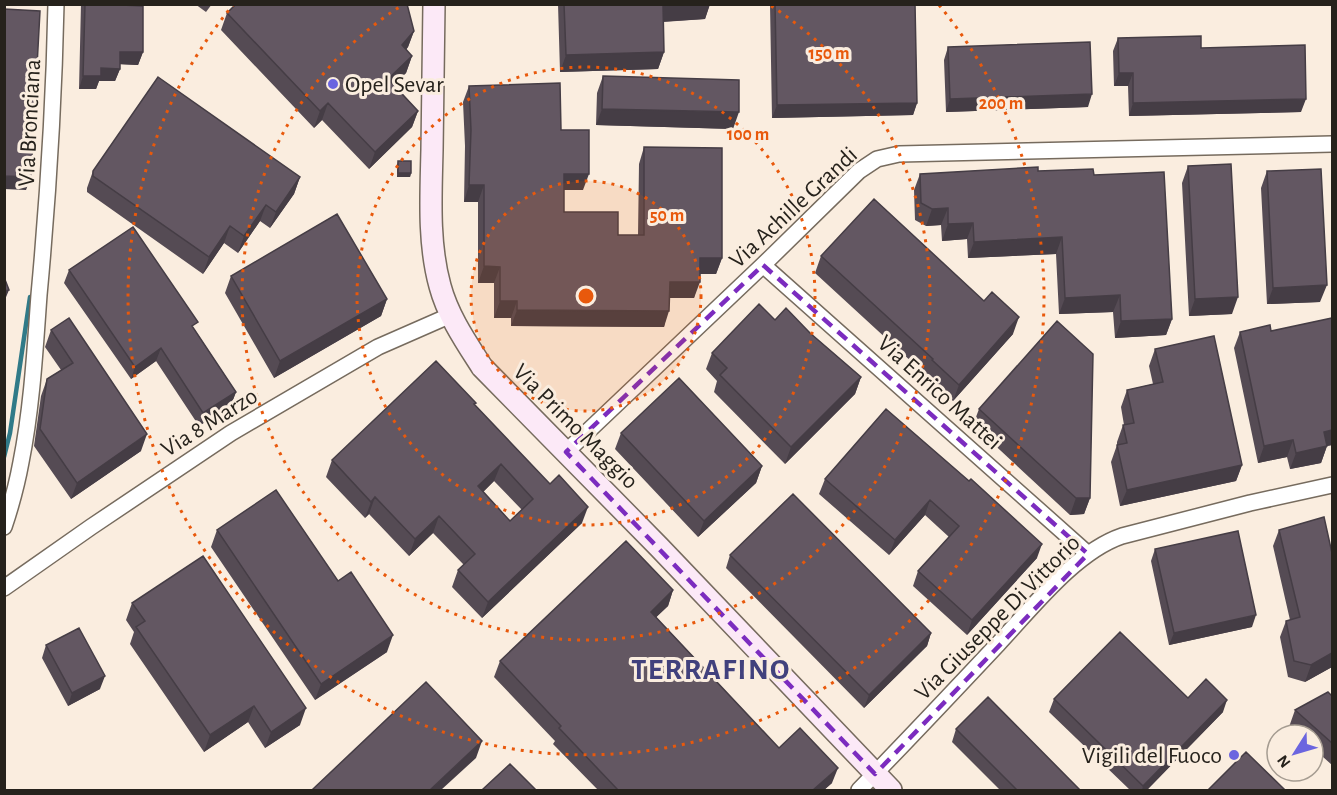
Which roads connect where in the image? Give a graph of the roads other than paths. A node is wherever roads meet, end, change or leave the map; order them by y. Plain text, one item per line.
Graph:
1 (56, 4) edge
2 (434, 4) edge
3 (1332, 144) edge
4 (763, 265) junction
5 (451, 315) junction
6 (566, 452) junction
7 (1332, 485) edge
8 (4, 528) edge
9 (1089, 554) junction
10 (4, 588) edge
11 (875, 774) junction
12 (859, 790) edge
13 (891, 790) edge

1 - 8 street, Via Bronciana
2 - 5 main road, Via Primo Maggio
3 - 4 street, Via Achille Grandi
4 - 6 street, Via Achille Grandi
4 - 9 street, Via Enrico Mattei
5 - 6 main road, Via Primo Maggio
5 - 10 street, Via 8 Marzo
6 - 11 main road, Via Primo Maggio
7 - 9 street, Via Giuseppe Di Vittorio
9 - 11 street, Via Giuseppe Di Vittorio
11 - 12 street, Via Giuseppe Di Vittorio
11 - 13 main road, Via Primo Maggio

